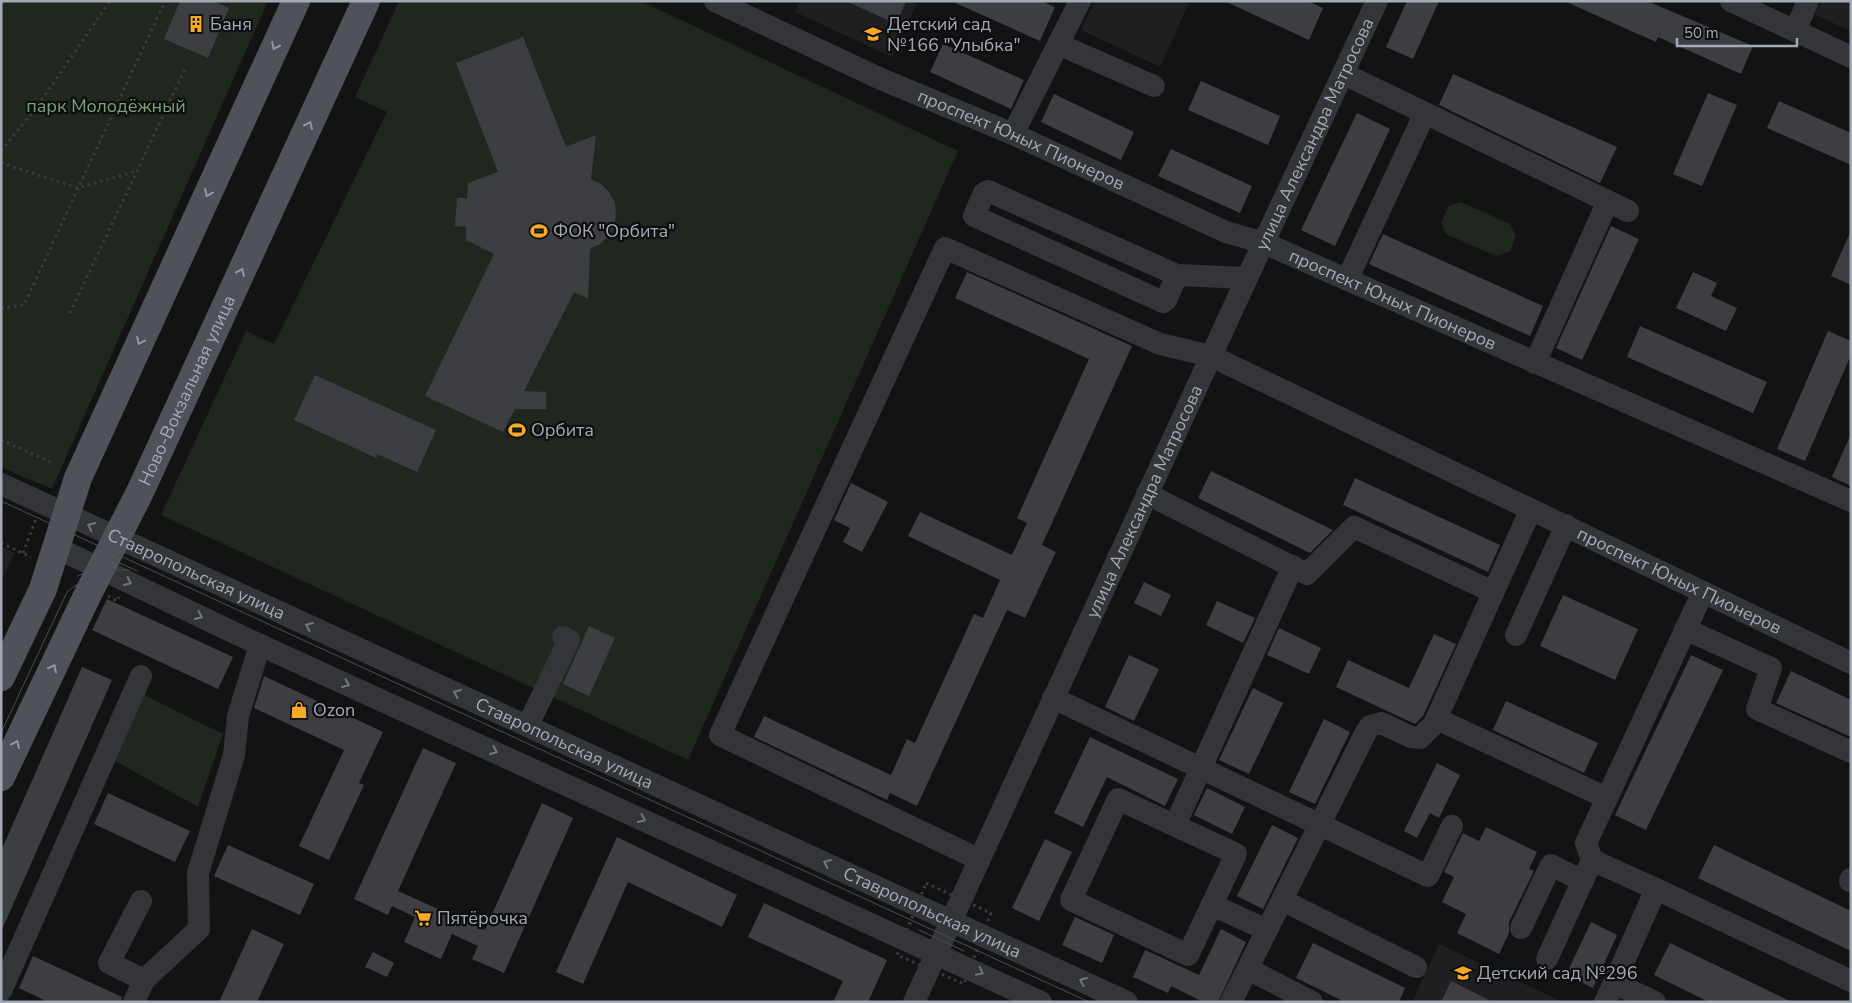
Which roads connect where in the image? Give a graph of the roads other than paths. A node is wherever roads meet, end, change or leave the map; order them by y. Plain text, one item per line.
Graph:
1 (296, 1) edge
2 (366, 1) edge
3 (715, 1) edge
4 (1080, 1) edge
5 (1378, 1) edge
6 (1731, 1) edge
7 (1808, 1) edge
8 (1795, 31) junction
9 (1060, 45) junction
10 (1851, 57) edge
11 (1344, 74) junction
12 (1154, 86) dead end
13 (1425, 113) junction
14 (1013, 134) junction
15 (1608, 201) junction
16 (1628, 211) dead end
17 (1264, 243) junction
18 (1177, 275) junction
19 (1247, 278) junction
20 (1347, 280) junction
21 (1211, 356) junction
22 (1535, 363) junction
23 (1, 484) edge
24 (1147, 494) junction
25 (1851, 501) edge
26 (54, 509) junction
27 (1531, 509) junction
28 (1566, 526) junction
29 (117, 538) junction
30 (56, 548) junction
31 (1293, 566) junction
32 (101, 569) junction
33 (1494, 592) junction
34 (1703, 592) junction
35 (1685, 629) junction
36 (1516, 635) dead end
37 (563, 637) dead end
38 (260, 645) junction
39 (1851, 663) edge
40 (1, 676) edge
41 (141, 676) dead end
42 (1053, 698) junction
43 (1437, 719) junction
44 (528, 725) junction
45 (1851, 752) edge
46 (1201, 768) junction
47 (1, 777) edge
48 (1607, 798) junction
49 (1320, 824) junction
50 (1175, 825) junction
51 (1452, 826) dead end
52 (978, 859) junction
53 (1592, 860) junction
54 (1583, 881) junction
55 (1656, 890) junction
56 (1282, 900) junction
57 (141, 901) dead end
58 (1212, 905) junction
59 (951, 920) junction
60 (1520, 928) dead end
61 (1267, 930) junction
62 (936, 952) junction
63 (1547, 959) dead end
64 (1416, 967) dead end
65 (1248, 969) junction
66 (144, 980) junction
67 (1851, 981) edge
68 (1, 991) edge
69 (1609, 992) edge
70 (134, 1002) edge
71 (914, 1002) edge
72 (1042, 1002) edge
73 (1127, 1002) edge
74 (1232, 1002) edge
75 (1312, 1002) edge
76 (1655, 1002) edge

1 -> 26 main road
29 -> 2 main road, Ново-Вокзальная улица
3 - 14 street, проспект Юных Пионеров
4 - 9 street
5 - 11 street, улица Александра Матросова
6 - 8 street
7 - 8 street
8 - 10 street
9 - 12 street
9 - 14 street
11 - 13 street
11 - 17 street, улица Александра Матросова
13 - 15 street
13 - 20 street
14 - 17 street, проспект Юных Пионеров
15 - 16 street
15 - 22 street
17 - 19 street, улица Александра Матросова
17 - 20 street, проспект Юных Пионеров
18 - 18 street
18 - 19 street
19 - 21 street, улица Александра Матросова
20 - 22 street, проспект Юных Пионеров
21 - 24 street, улица Александра Матросова
21 - 27 street, проспект Юных Пионеров
21 - 52 street, проспект Юных Пионеров
22 - 25 street, проспект Юных Пионеров
23 - 26 street, Ставропольская улица
24 - 31 street
24 - 42 street, улица Александра Матросова
29 -> 26 street, Ставропольская улица
26 - 30 main road
27 - 28 street, проспект Юных Пионеров
27 - 33 street
28 - 34 street, проспект Юных Пионеров
28 - 36 street
29 - 32 main road, Ново-Вокзальная улица
44 -> 29 street, Ставропольская улица
30 - 32 street, Ставропольская улица
30 - 40 main road
31 - 33 street
31 - 46 street
32 -> 38 street, Ставропольская улица
47 -> 32 main road, Ново-Вокзальная улица
33 - 43 street
34 - 35 street
34 - 39 street, проспект Юных Пионеров
35 - 45 street
35 - 48 street
37 - 44 street
38 -> 62 street, Ставропольская улица
38 - 66 street
41 - 68 street
42 - 46 street
42 - 52 street, улица Александра Матросова
43 - 48 street
43 - 49 street
59 -> 44 street, Ставропольская улица
46 - 49 street
46 - 50 street
48 - 53 street
49 - 51 street
49 - 56 street
50 - 58 street
50 - 58 street
52 - 59 street, улица Александра Матросова
53 - 54 street
53 - 55 street
54 - 60 street
54 - 63 street
55 - 67 street
55 - 69 street
56 - 61 street
56 - 64 street
57 - 66 street
58 - 61 street
59 - 62 street, улица Александра Матросова
73 -> 59 street, Ставропольская улица
61 - 65 street
62 - 71 street, улица Александра Матросова
62 -> 72 street, Ставропольская улица
65 - 74 street
65 - 75 street
66 - 70 street
69 - 76 street

